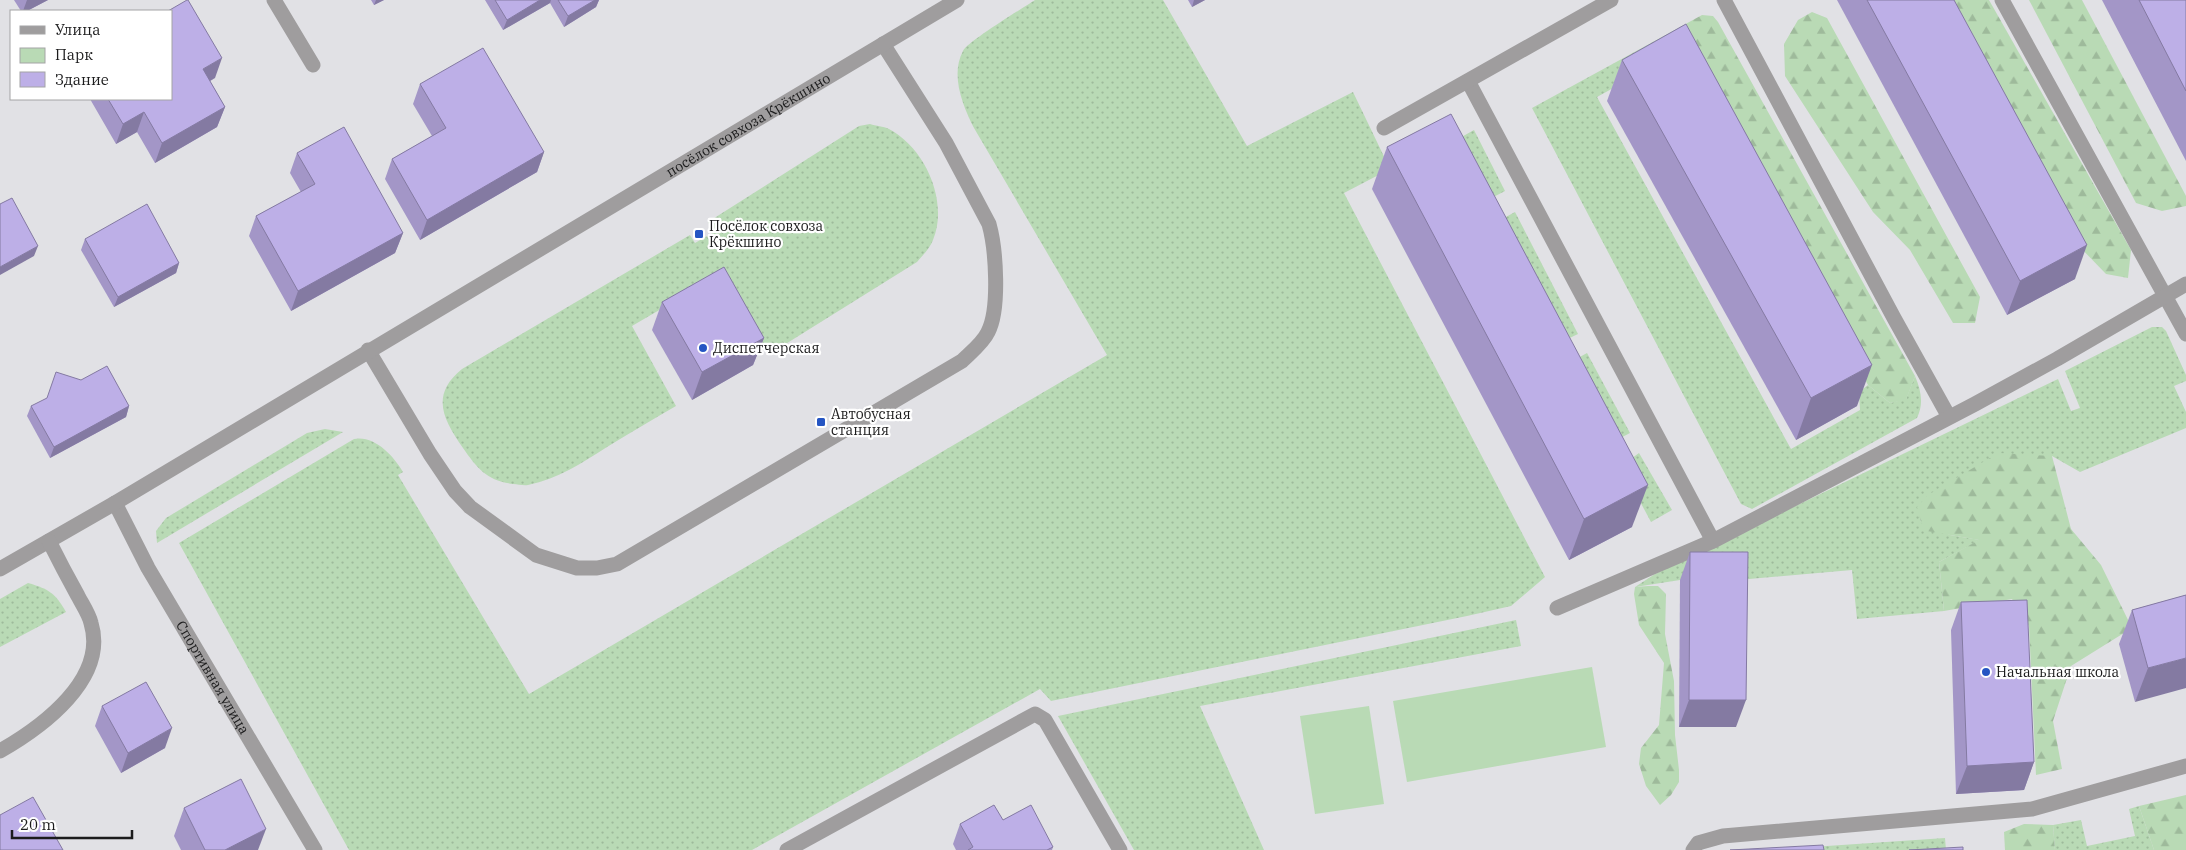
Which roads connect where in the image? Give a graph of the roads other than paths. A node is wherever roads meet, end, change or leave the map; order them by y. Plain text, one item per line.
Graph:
1 (274, 0) edge
2 (957, 0) edge
3 (1611, 0) edge
4 (1724, 0) edge
5 (2002, 0) edge
6 (883, 44) junction
7 (313, 65) dead end
8 (1468, 81) junction
9 (1384, 128) dead end
10 (2186, 284) edge
11 (2165, 296) junction
12 (2186, 334) edge
13 (368, 350) junction
14 (1949, 417) junction
15 (115, 503) junction
16 (49, 541) junction
17 (1713, 541) junction
18 (0, 569) edge
19 (1557, 608) dead end
20 (0, 751) edge
21 (2186, 766) edge
22 (315, 850) edge
23 (787, 850) edge
24 (1120, 850) edge
25 (1693, 850) edge

1 - 7 street
2 - 6 street, посёлок совхоза Крёкшино
3 - 8 street
4 - 14 street
5 - 11 street
6 - 13 street, посёлок совхоза Крёкшино
6 - 13 street
8 - 9 street
8 - 17 street
10 - 11 street
11 - 12 street
11 - 14 street
13 - 15 street, посёлок совхоза Крёкшино
14 - 17 street
15 - 16 street, посёлок совхоза Крёкшино
15 - 22 street, Спортивная улица
16 - 18 street, посёлок совхоза Крёкшино
16 - 20 street
17 - 19 street
21 - 25 street
23 - 24 street

